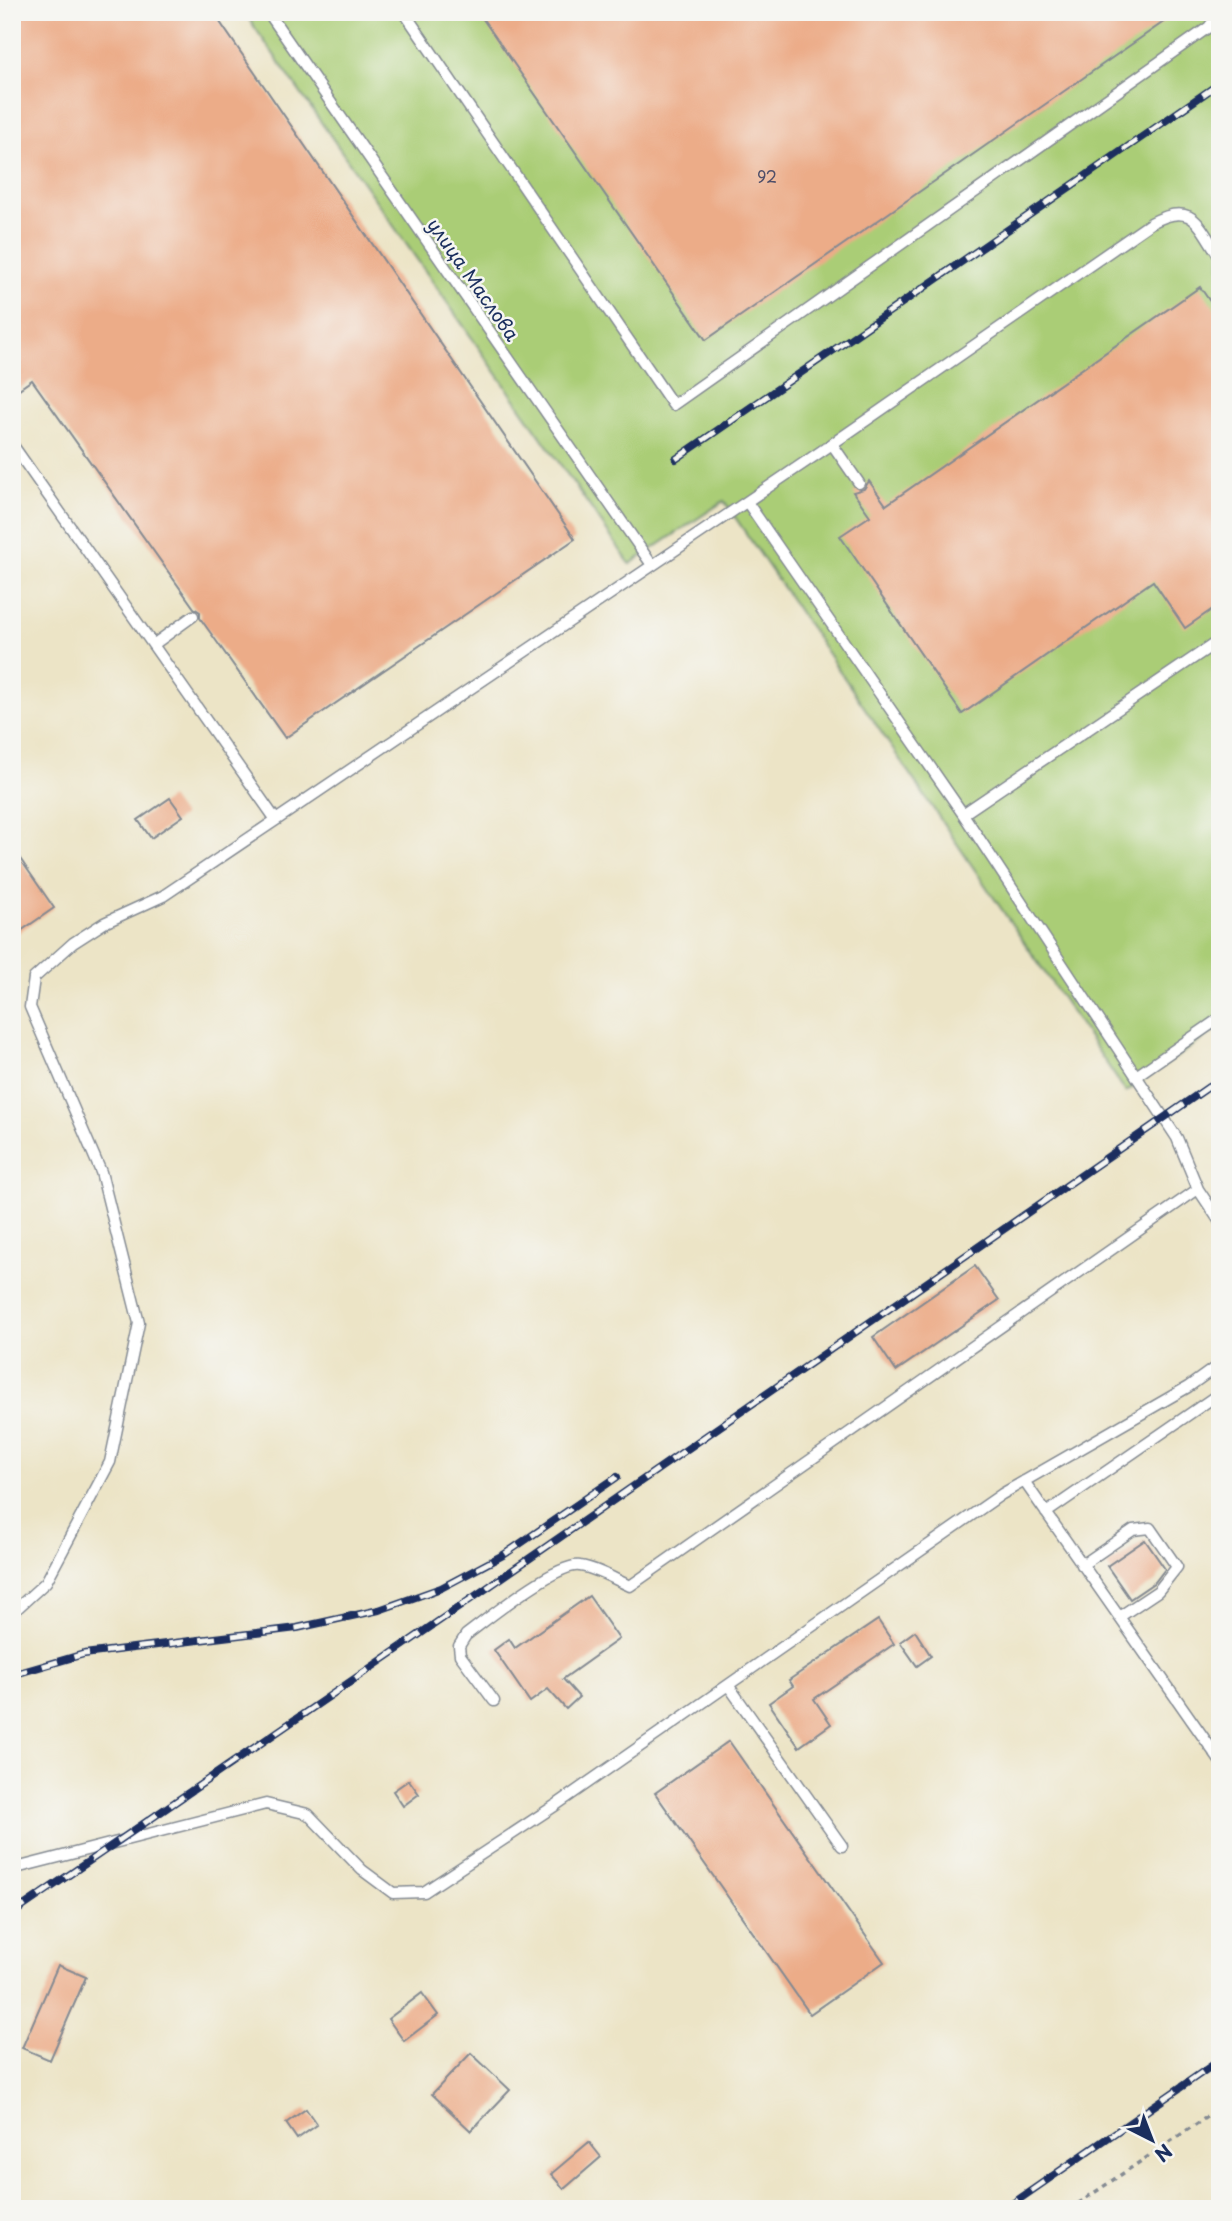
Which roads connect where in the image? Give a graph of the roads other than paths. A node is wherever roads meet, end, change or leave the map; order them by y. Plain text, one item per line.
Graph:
1 (268, 12) edge
2 (404, 12) edge
3 (1220, 12) edge
4 (1220, 257) edge
5 (12, 444) edge
6 (832, 444) junction
7 (859, 483) dead end
8 (747, 502) junction
9 (652, 565) junction
10 (194, 616) dead end
11 (1220, 640) edge
12 (153, 645) junction
13 (963, 814) junction
14 (276, 820) junction
15 (1220, 1018) edge
16 (1136, 1076) junction
17 (1198, 1189) junction
18 (1220, 1222) edge
19 (1220, 1364) edge
20 (1220, 1393) edge
21 (1024, 1481) junction
22 (1046, 1513) junction
23 (1082, 1565) junction
24 (12, 1613) edge
25 (1119, 1618) junction
26 (728, 1685) junction
27 (494, 1701) dead end
28 (1220, 1760) edge
29 (842, 1846) dead end
30 (12, 1869) edge

1 - 9 lane, улица Маслова
2 - 3 lane
4 - 6 lane
5 - 12 lane
6 - 7 lane
6 - 8 lane
8 - 9 lane
8 - 13 lane
9 - 14 lane
10 - 12 lane
11 - 13 lane
12 - 14 lane
13 - 16 lane
14 - 24 lane
15 - 16 lane
16 - 17 lane
17 - 18 lane
17 - 27 lane
19 - 21 lane
20 - 22 lane
21 - 22 lane
21 - 26 lane
22 - 23 lane
23 - 25 lane
23 - 25 lane
25 - 28 lane
26 - 29 lane
26 - 30 lane

